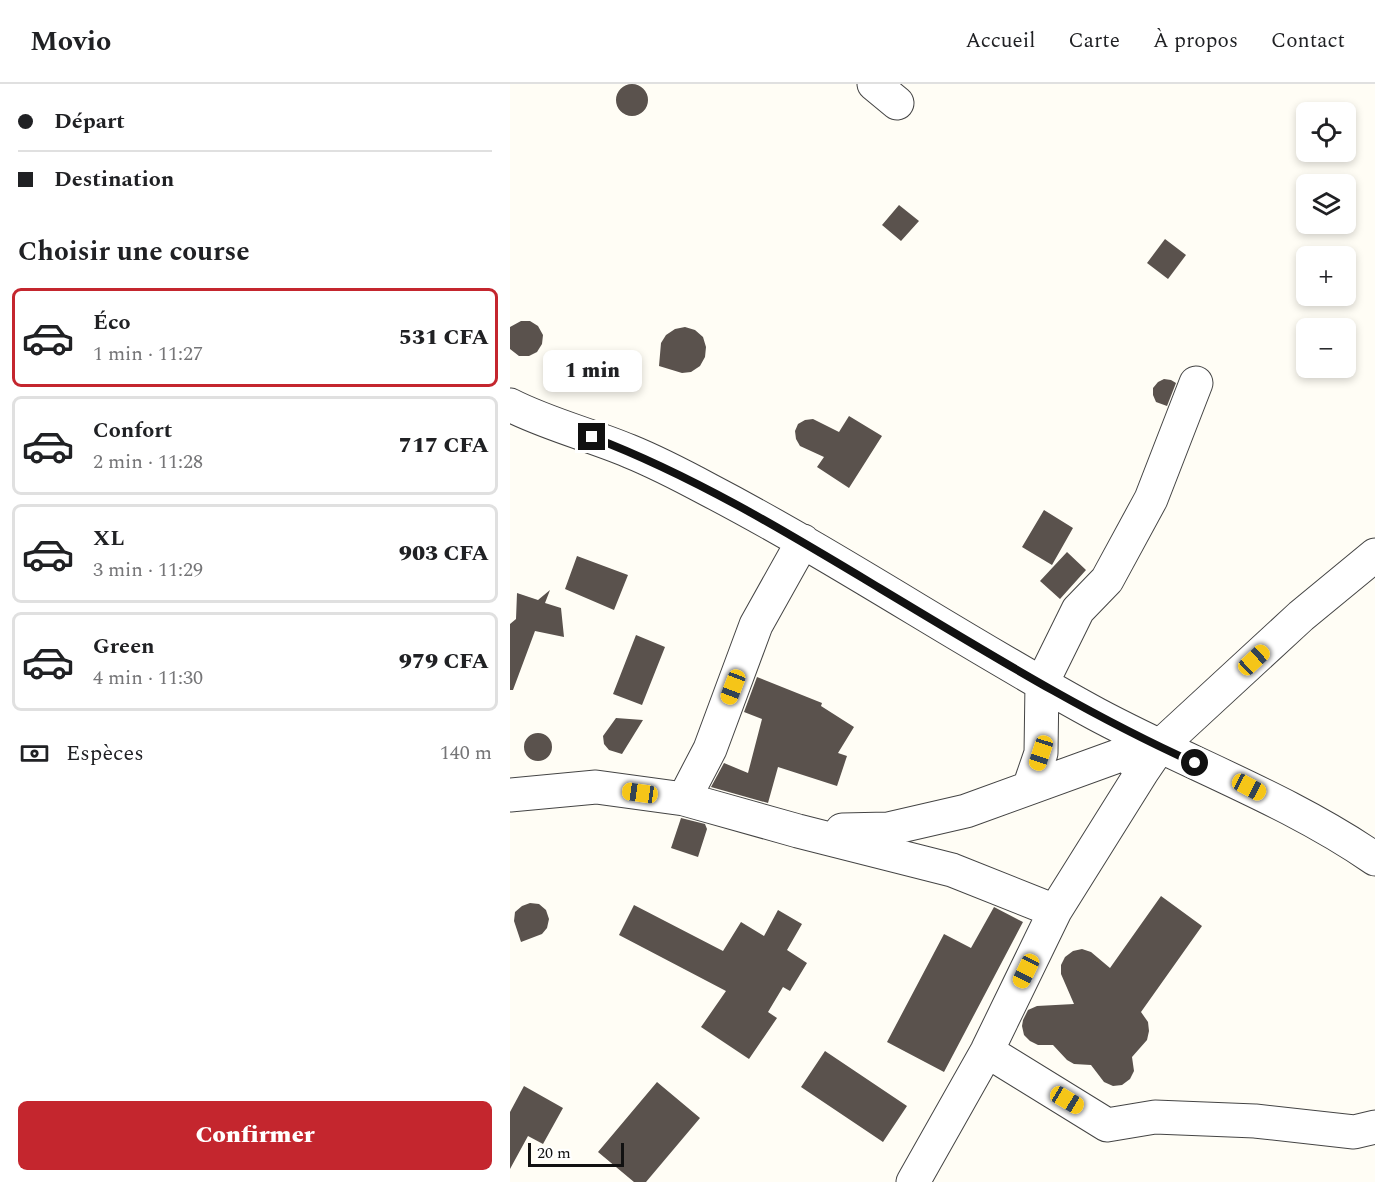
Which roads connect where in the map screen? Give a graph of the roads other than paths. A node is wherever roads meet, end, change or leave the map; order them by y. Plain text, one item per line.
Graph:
1 (1196, 383) dead end
2 (510, 405) edge
3 (802, 541) junction
4 (1375, 555) edge
5 (1042, 683) junction
6 (1150, 759) junction
7 (1029, 788) junction
8 (510, 795) edge
9 (684, 799) junction
10 (798, 831) junction
11 (1375, 859) edge
12 (1055, 910) junction
13 (987, 1051) junction
14 (1375, 1127) edge
15 (913, 1182) edge

1 - 5 street
2 - 3 street
3 - 5 street
3 - 9 street
4 - 6 street
5 - 6 street
5 - 7 street
6 - 7 street
6 - 11 street
6 - 12 street
7 - 10 street
8 - 9 street
9 - 10 street
10 - 12 street
12 - 13 street
13 - 14 street
13 - 15 street

